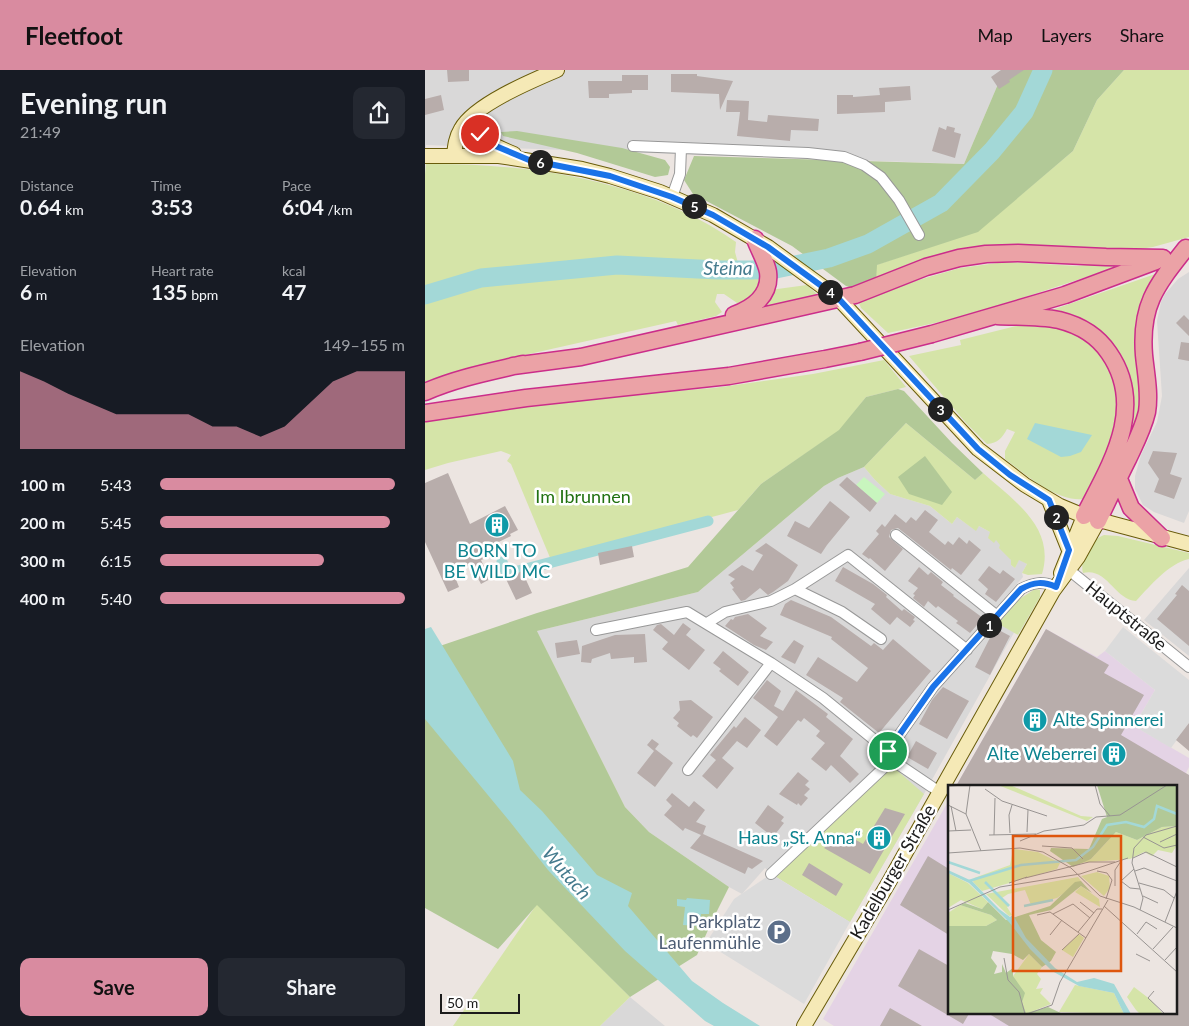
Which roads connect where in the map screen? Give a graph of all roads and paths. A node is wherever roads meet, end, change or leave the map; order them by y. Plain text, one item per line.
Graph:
1 (557, 70) edge
2 (477, 116) junction
3 (633, 146) dead end
4 (681, 148) junction
5 (454, 155) junction
6 (473, 155) junction
7 (425, 156) edge
8 (529, 160) junction
9 (672, 197) junction
10 (919, 236) dead end
11 (760, 245) junction
12 (1187, 248) edge
13 (1163, 258) junction
14 (838, 298) junction
15 (997, 316) junction
16 (513, 366) junction
17 (425, 392) edge
18 (425, 413) edge
19 (1119, 479) junction
20 (1049, 500) junction
21 (1091, 519) junction
22 (895, 535) dead end
23 (1162, 538) junction
24 (1189, 544) edge
25 (1069, 550) junction
26 (1066, 568) junction
27 (1056, 587) junction
28 (795, 589) junction
29 (997, 616) junction
30 (707, 623) junction
31 (596, 630) dead end
32 (881, 638) dead end
33 (967, 650) junction
34 (771, 663) junction
35 (1189, 667) edge
36 (890, 755) junction
37 (688, 770) dead end
38 (939, 791) junction
39 (771, 874) dead end
40 (804, 1026) edge

1 - 2 main road
2 - 5 main road
2 - 6 main road
2 - 8 main road
3 - 4 street
4 - 9 street
4 - 10 street
5 - 6 main road
5 - 7 main road
6 - 8 main road
8 - 9 main road
9 - 11 main road
11 - 14 main road
11 - 16 highway
12 - 13 highway
12 - 19 highway
13 - 14 highway
13 - 15 highway
14 - 16 highway
14 - 20 main road
15 - 18 highway, bridge
15 - 21 highway
16 - 17 highway
19 - 21 highway
19 - 23 highway
20 - 21 main road
20 - 25 main road
21 - 23 main road
21 - 25 main road, Kadelburger Straße
21 - 26 main road, Kadelburger Straße
22 - 29 street
23 - 24 main road
25 - 26 main road, Kadelburger Straße
26 - 27 main road, Kadelburger Straße
26 - 35 street, Hauptstraße
27 - 29 street
27 - 38 main road, Kadelburger Straße
28 - 30 street
28 - 32 street
28 - 33 street
29 - 33 street
30 - 31 street
30 - 34 street
33 - 36 street
34 - 36 street
34 - 37 street
36 - 38 street
36 - 39 street
38 - 40 main road, Kadelburger Straße

